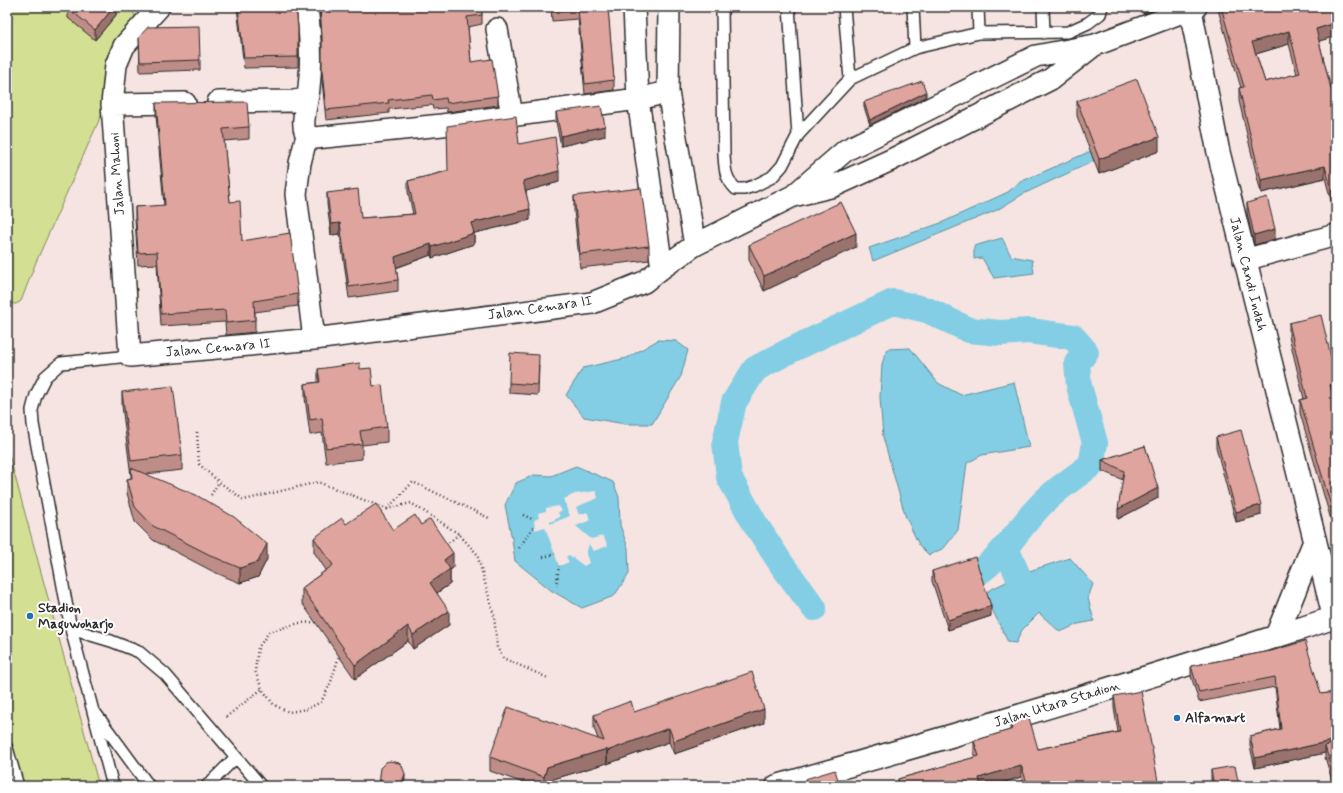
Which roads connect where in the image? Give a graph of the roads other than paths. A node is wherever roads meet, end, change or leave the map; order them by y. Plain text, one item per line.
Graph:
1 (159, 7) edge
2 (307, 7) edge
3 (634, 7) edge
4 (668, 7) edge
5 (722, 7) edge
6 (789, 7) edge
7 (844, 7) edge
8 (913, 7) edge
9 (978, 7) edge
10 (1043, 7) edge
11 (1102, 7) edge
12 (1192, 8) edge
13 (497, 29) dead end
14 (978, 33) junction
15 (1044, 33) junction
16 (1095, 45) junction
17 (915, 48) junction
18 (850, 79) junction
19 (668, 92) junction
20 (307, 99) junction
21 (638, 99) junction
22 (112, 104) junction
23 (512, 116) junction
24 (307, 135) junction
25 (798, 135) junction
26 (793, 196) junction
27 (1336, 235) edge
28 (695, 245) junction
29 (1244, 260) junction
30 (662, 268) junction
31 (314, 339) junction
32 (130, 356) junction
33 (1315, 540) junction
34 (1335, 620) edge
35 (71, 629) junction
36 (1276, 637) junction
37 (92, 708) junction
38 (7, 748) edge
39 (236, 757) junction
40 (18, 786) edge
41 (113, 786) edge
42 (149, 786) edge
43 (206, 786) edge
44 (261, 786) edge
45 (777, 786) edge

1 - 22 street, Jalan Mahoni
2 - 20 street
3 - 21 street
4 - 19 street
5 - 25 lane
6 - 25 lane
7 - 18 lane
8 - 17 lane
9 - 14 lane
10 - 15 lane
11 - 15 lane
12 - 16 street
12 - 29 street, Jalan Candi Indah
13 - 23 street
14 - 15 lane
14 - 17 lane
16 - 26 street
16 - 26 street
17 - 18 lane
18 - 25 lane
19 - 21 street
19 - 28 street
20 - 22 street
20 - 24 street
21 - 23 street
21 - 30 street
22 - 32 street, Jalan Mahoni
23 - 24 street
24 - 31 street
26 - 28 street, Jalan Cemara II
27 - 29 street
28 - 30 street, Jalan Cemara II
29 - 33 street, Jalan Candi Indah
30 - 31 street, Jalan Cemara II
31 - 32 street, Jalan Cemara II
32 - 35 lane
33 - 34 street, Jalan Candi Indah
33 - 36 street
34 - 36 street, Jalan Utara Stadion
35 - 37 lane
35 - 39 lane
36 - 45 street, Jalan Utara Stadion
37 - 41 lane
37 - 42 lane
38 - 40 lane
39 - 43 lane
39 - 44 lane

